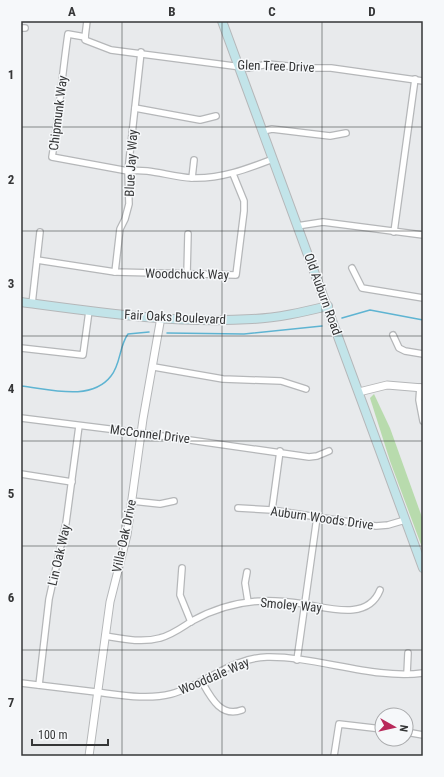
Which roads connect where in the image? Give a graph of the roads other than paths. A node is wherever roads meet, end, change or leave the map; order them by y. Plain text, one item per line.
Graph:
1 (87, 21) edge
2 (222, 21) edge
3 (227, 21) edge
4 (85, 37) junction
5 (228, 38) junction
6 (141, 52) junction
7 (239, 66) junction
8 (415, 79) junction
9 (423, 81) edge
10 (135, 108) junction
11 (216, 116) dead end
12 (263, 131) junction
13 (346, 133) dead end
14 (273, 159) junction
15 (194, 160) dead end
16 (128, 171) junction
17 (233, 174) junction
18 (192, 178) junction
19 (297, 226) junction
20 (40, 232) dead end
21 (394, 232) junction
22 (188, 234) dead end
23 (423, 235) edge
24 (37, 260) junction
25 (352, 268) dead end
26 (115, 272) junction
27 (187, 274) junction
28 (423, 298) edge
29 (21, 302) edge
30 (32, 304) junction
31 (328, 306) junction
32 (89, 312) junction
33 (161, 317) junction
34 (393, 335) dead end
35 (21, 348) edge
36 (423, 354) edge
37 (154, 367) junction
38 (422, 388) edge
39 (306, 389) dead end
40 (359, 392) junction
41 (21, 418) edge
42 (423, 422) edge
43 (79, 426) junction
44 (141, 433) junction
45 (280, 451) junction
46 (329, 451) dead end
47 (21, 474) edge
48 (72, 482) junction
49 (132, 501) junction
50 (174, 501) dead end
51 (238, 508) dead end
52 (272, 510) junction
53 (317, 517) junction
54 (405, 520) junction
55 (182, 568) dead end
56 (423, 568) edge
57 (247, 572) dead end
58 (380, 590) dead end
59 (248, 602) junction
60 (305, 604) junction
61 (191, 622) junction
62 (105, 636) junction
63 (408, 653) dead end
64 (297, 660) junction
65 (423, 673) edge
66 (407, 674) junction
67 (202, 682) junction
68 (21, 683) edge
69 (39, 685) junction
70 (97, 692) junction
71 (242, 710) dead end
72 (374, 729) edge
73 (89, 756) edge
74 (334, 756) edge

1 - 4 street
2 - 5 main road, Old Auburn Road
3 - 5 main road
4 - 6 street, Glen Tree Drive
4 - 16 street, Chipmunk Way
5 - 7 main road, Old Auburn Road
6 - 7 street, Glen Tree Drive
6 - 10 street, Blue Jay Way
7 - 8 street, Glen Tree Drive
7 - 12 main road, Old Auburn Road
8 - 9 street, Glen Tree Drive
8 - 21 street
10 - 11 street
10 - 16 street, Blue Jay Way
12 - 13 street
12 - 14 main road, Old Auburn Road
14 - 17 street, Chipmunk Way
14 - 19 main road, Old Auburn Road
15 - 18 street
16 - 18 street, Chipmunk Way
16 - 26 street, Blue Jay Way
17 - 18 street, Chipmunk Way
17 - 27 street, Woodchuck Way
19 - 21 street
19 - 31 main road, Old Auburn Road
20 - 24 street
21 - 23 street
22 - 27 street
24 - 26 street, Woodchuck Way
24 - 30 street
25 - 28 street
26 - 27 street, Woodchuck Way
29 - 30 main road, Fair Oaks Boulevard
30 - 32 main road, Fair Oaks Boulevard
31 - 33 main road, Fair Oaks Boulevard
31 - 40 main road, Old Auburn Road
32 - 33 main road, Fair Oaks Boulevard
32 - 35 street
33 - 37 street, Villa Oak Drive
34 - 36 street
37 - 39 street
37 - 44 street, Villa Oak Drive
38 - 40 street
38 - 42 street
40 - 54 main road, Old Auburn Road
41 - 43 street, McConnel Drive
43 - 44 street, McConnel Drive
43 - 48 street, Lin Oak Way
44 - 45 street, McConnel Drive
44 - 49 street, Villa Oak Drive
45 - 46 street, McConnel Drive
45 - 52 street
47 - 48 street
48 - 69 street, Lin Oak Way
49 - 50 street
49 - 62 street, Villa Oak Drive
51 - 52 street, Auburn Woods Drive
52 - 53 street, Auburn Woods Drive
53 - 54 street, Auburn Woods Drive
53 - 60 street
54 - 56 main road, Old Auburn Road
55 - 61 street
57 - 59 street
58 - 60 street, Smoley Way
59 - 60 street, Smoley Way
59 - 61 street, Smoley Way
60 - 64 street
61 - 62 street, Smoley Way
62 - 70 street, Villa Oak Drive
63 - 66 street
64 - 66 street, Wooddale Way
64 - 67 street, Wooddale Way
65 - 66 street, Wooddale Way
67 - 70 street, Wooddale Way
67 - 71 street
68 - 69 street, Wooddale Way
69 - 70 street, Wooddale Way
70 - 73 street, Villa Oak Drive
72 - 74 street

